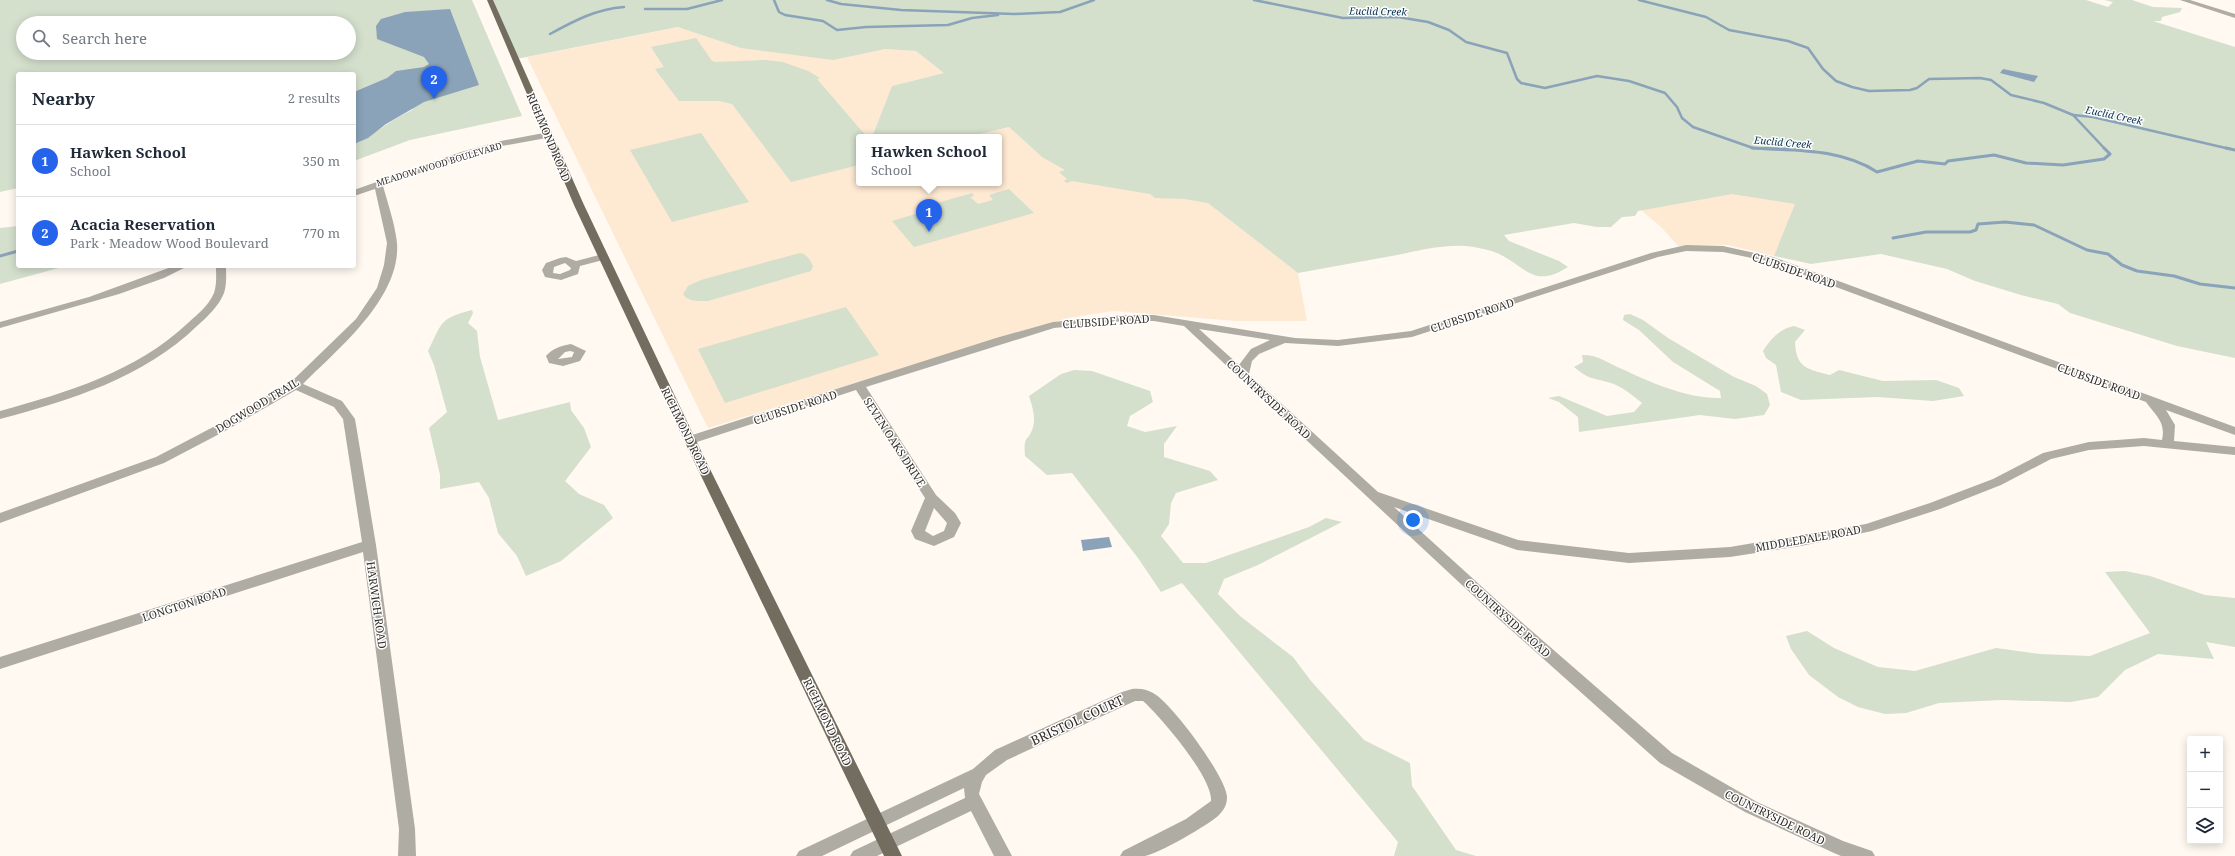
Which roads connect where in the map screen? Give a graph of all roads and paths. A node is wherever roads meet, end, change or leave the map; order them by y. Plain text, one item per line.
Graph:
1 (490, 0) edge
2 (2183, 0) edge
3 (2235, 16) edge
4 (549, 135) junction
5 (378, 183) junction
6 (356, 192) edge
7 (604, 258) junction
8 (574, 265) dead end
9 (178, 268) edge
10 (221, 268) edge
11 (1187, 323) junction
12 (0, 325) edge
13 (1285, 340) junction
14 (1243, 376) junction
15 (295, 385) junction
16 (859, 386) junction
17 (2148, 399) junction
18 (0, 415) edge
19 (2235, 431) edge
20 (690, 440) junction
21 (2167, 444) junction
22 (2235, 451) edge
23 (1374, 495) junction
24 (931, 498) dead end
25 (0, 518) edge
26 (369, 545) junction
27 (0, 663) edge
28 (977, 774) junction
29 (973, 802) junction
30 (877, 822) junction
31 (890, 849) edge
32 (407, 856) edge
33 (805, 856) edge
34 (859, 856) edge
35 (1003, 856) edge
36 (1129, 856) edge
37 (1866, 856) edge

1 - 4 main road, RICHMOND ROAD
2 - 3 street
4 - 5 street, MEADOW WOOD BOULEVARD
4 - 7 main road, RICHMOND ROAD
5 - 6 street, MEADOW WOOD BOULEVARD
5 - 15 street, DOGWOOD TRAIL
7 - 8 street
7 - 20 main road, RICHMOND ROAD
9 - 12 street
10 - 18 street
11 - 13 street, CLUBSIDE ROAD
11 - 14 street, COUNTRYSIDE ROAD
11 - 16 street, CLUBSIDE ROAD
13 - 14 street
13 - 17 street, CLUBSIDE ROAD
14 - 23 street, COUNTRYSIDE ROAD
15 - 25 street, DOGWOOD TRAIL
15 - 26 street, HARWICH ROAD
16 - 20 street, CLUBSIDE ROAD
16 - 24 street, SEVEN OAKS DRIVE
17 - 19 street, CLUBSIDE ROAD
17 - 21 street
20 - 30 main road, RICHMOND ROAD
21 - 22 street, MIDDLEDALE ROAD
21 - 23 street, MIDDLEDALE ROAD
23 - 37 street, COUNTRYSIDE ROAD
26 - 27 street, LONGTON ROAD
26 - 32 street, HARWICH ROAD
28 - 29 street
28 - 30 street, BRISTOL COURT
28 - 36 street, BRISTOL COURT
29 - 31 street
29 - 35 street
30 - 31 main road, RICHMOND ROAD
30 - 33 street, BRISTOL COURT
31 - 34 street

